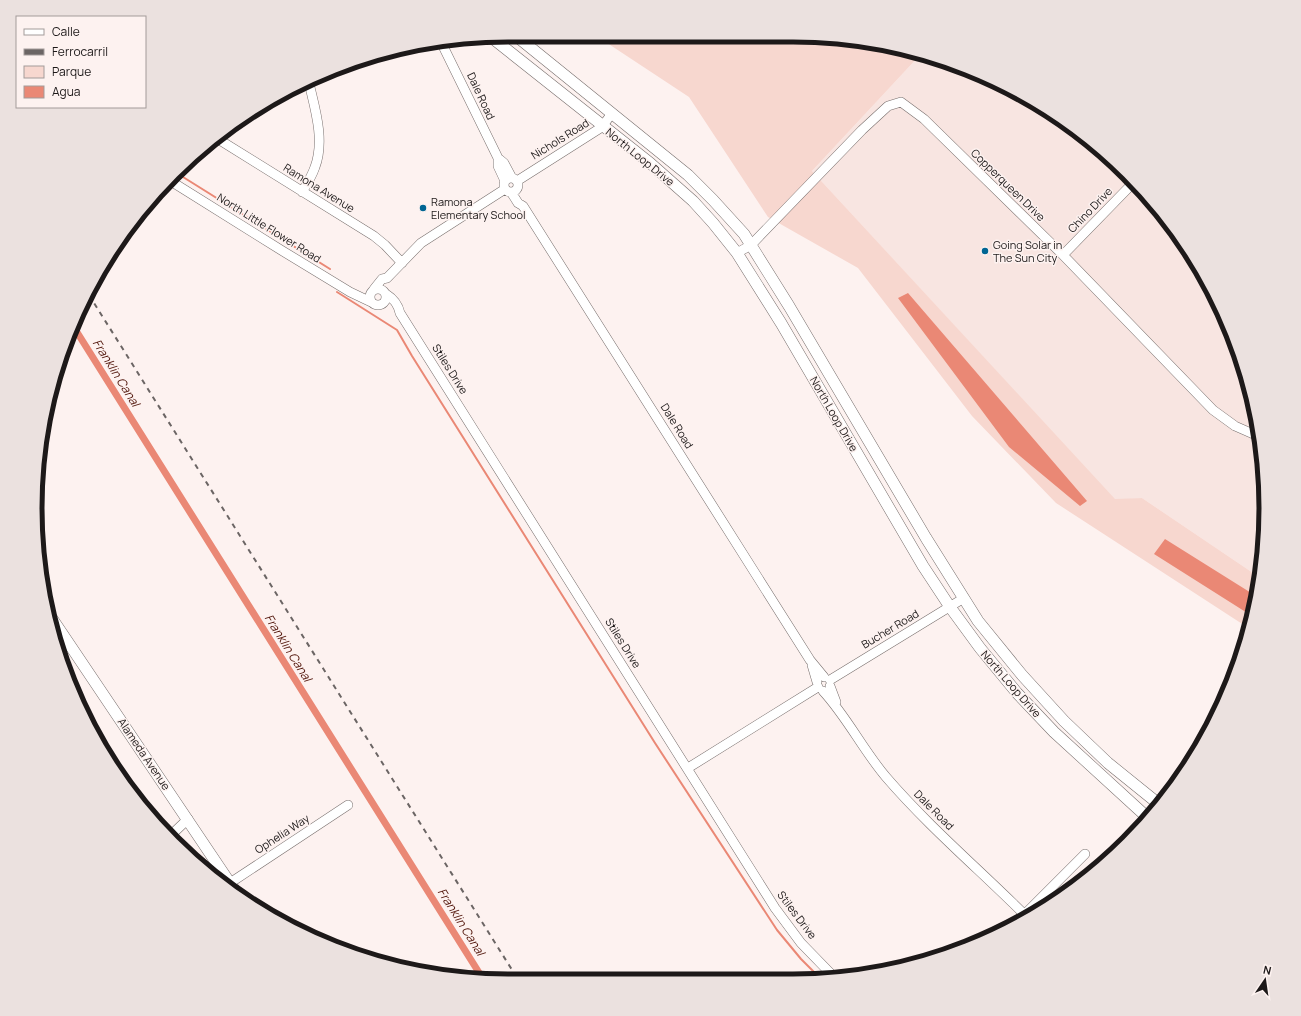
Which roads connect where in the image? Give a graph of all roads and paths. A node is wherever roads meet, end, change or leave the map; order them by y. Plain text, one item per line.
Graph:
1 (498, 42) edge
2 (524, 42) edge
3 (443, 47) edge
4 (310, 86) edge
5 (612, 113) junction
6 (602, 127) junction
7 (220, 141) edge
8 (174, 183) edge
9 (511, 185) junction
10 (1130, 186) edge
11 (302, 192) junction
12 (751, 245) junction
13 (737, 253) junction
14 (1063, 255) junction
15 (402, 263) junction
16 (387, 278) junction
17 (374, 290) junction
18 (386, 292) junction
19 (358, 294) junction
20 (375, 303) junction
21 (400, 313) junction
22 (857, 422) junction
23 (843, 430) junction
24 (1253, 434) edge
25 (964, 598) junction
26 (950, 607) junction
27 (57, 626) edge
28 (824, 684) junction
29 (1094, 750) junction
30 (1085, 760) junction
31 (688, 768) junction
32 (1155, 801) edge
33 (348, 805) dead end
34 (1144, 814) edge
35 (188, 820) junction
36 (174, 833) edge
37 (1085, 854) dead end
38 (229, 881) edge
39 (230, 883) edge
40 (1038, 904) edge
41 (1023, 914) edge
42 (830, 972) edge

1 - 6 main road, North Loop Drive
2 - 5 main road, North Loop Drive
3 - 9 street, Dale Road
4 - 11 street
5 - 6 street, Nichols Road
5 - 12 main road, North Loop Drive
6 - 9 street, Nichols Road
6 - 13 main road, North Loop Drive
7 - 11 street, Ramona Avenue
8 - 19 street, North Little Flower Road
9 - 15 street, Nichols Road
9 - 28 street, Dale Road
10 - 14 street, Chino Drive
11 - 15 street, Ramona Avenue
12 - 13 street, Copperqueen Drive
12 - 14 street, Copperqueen Drive
12 - 22 main road, North Loop Drive
13 - 23 main road, North Loop Drive
14 - 24 street, Copperqueen Drive
15 - 16 street, Nichols Road
16 - 17 street, Nichols Road
16 - 18 street
17 - 18 street
17 - 19 street
17 - 20 street
18 - 20 street
18 - 21 street, Stiles Drive
19 - 20 street, North Little Flower Road
20 - 21 street
21 - 31 street, Stiles Drive
22 - 23 main road
22 - 25 main road, North Loop Drive
23 - 26 main road, North Loop Drive
25 - 26 street, Bucher Road
25 - 29 main road, North Loop Drive
26 - 28 street, Bucher Road
26 - 30 main road, North Loop Drive
27 - 35 main road, Alameda Avenue
28 - 31 street, Bucher Road
28 - 41 street, Dale Road
29 - 30 main road
29 - 32 main road, North Loop Drive
30 - 34 main road, North Loop Drive
31 - 42 street, Stiles Drive
33 - 39 street, Ophelia Way
35 - 36 street
35 - 38 main road, Alameda Avenue
37 - 40 street

